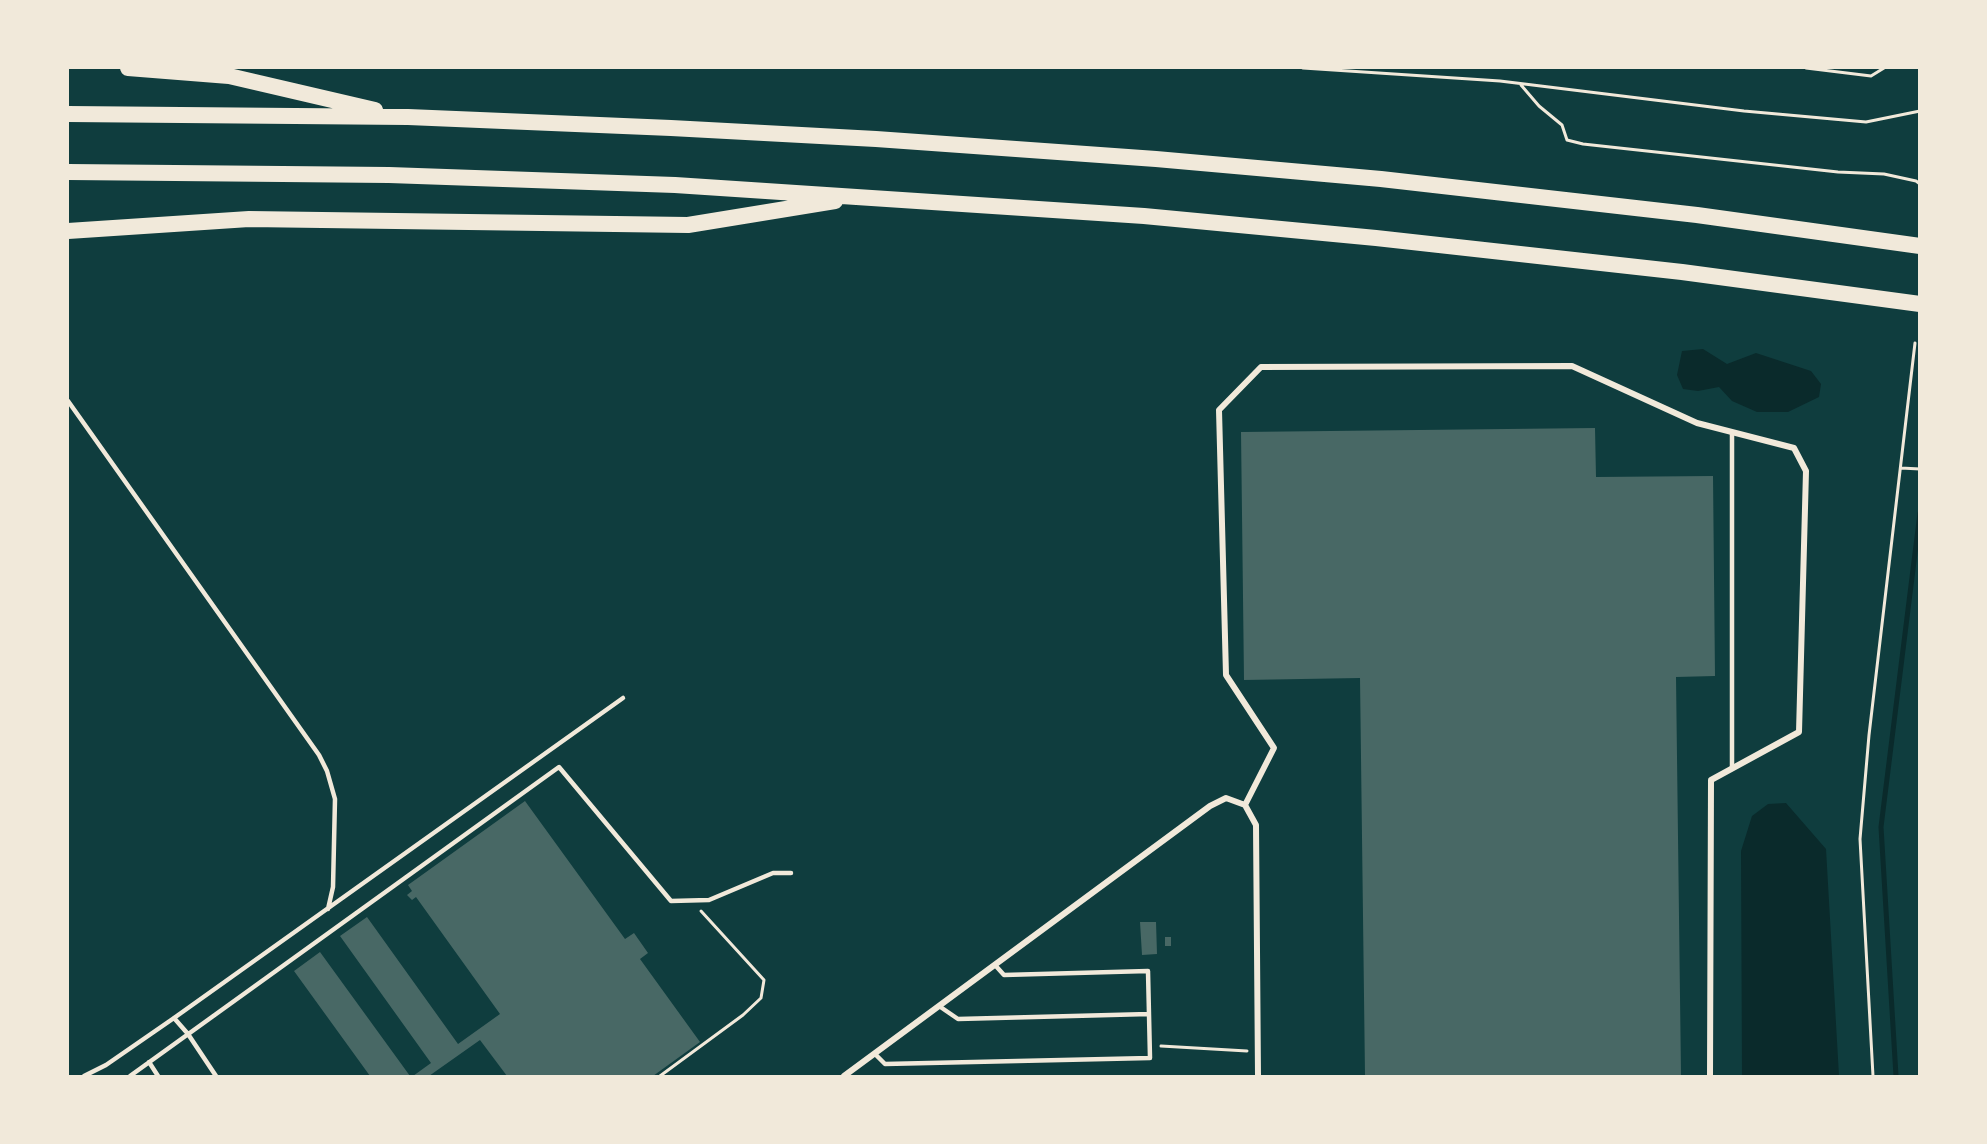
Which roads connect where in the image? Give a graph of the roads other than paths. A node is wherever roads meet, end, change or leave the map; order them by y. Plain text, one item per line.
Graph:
1 (128, 68) edge
2 (68, 114) edge
3 (408, 117) junction
4 (68, 171) edge
5 (866, 196) junction
6 (68, 231) edge
7 (1920, 246) edge
8 (1920, 304) edge
9 (68, 402) edge
10 (1732, 432) junction
11 (623, 698) dead end
12 (1732, 769) junction
13 (1245, 805) junction
14 (791, 873) dead end
15 (328, 910) junction
16 (995, 965) junction
17 (939, 1006) junction
18 (1149, 1014) junction
19 (174, 1018) junction
20 (188, 1034) junction
21 (875, 1054) junction
22 (149, 1062) junction
23 (84, 1077) edge
24 (130, 1077) edge
25 (158, 1077) edge
26 (216, 1077) edge
27 (844, 1077) edge
28 (1258, 1077) edge
29 (1710, 1077) edge

1 - 3 highway
2 - 3 highway
3 - 7 highway
4 - 5 highway
5 - 6 highway
5 - 8 highway
9 - 15 lane
10 - 12 lane
10 - 12 street
10 - 13 street
11 - 15 lane
12 - 29 street
13 - 16 street
13 - 28 street
14 - 20 lane
15 - 19 lane
16 - 17 street
16 - 18 lane
17 - 18 lane
17 - 21 street
18 - 21 lane
19 - 20 lane
19 - 23 lane
20 - 22 lane
20 - 26 lane
21 - 27 street
22 - 24 lane
22 - 25 lane

